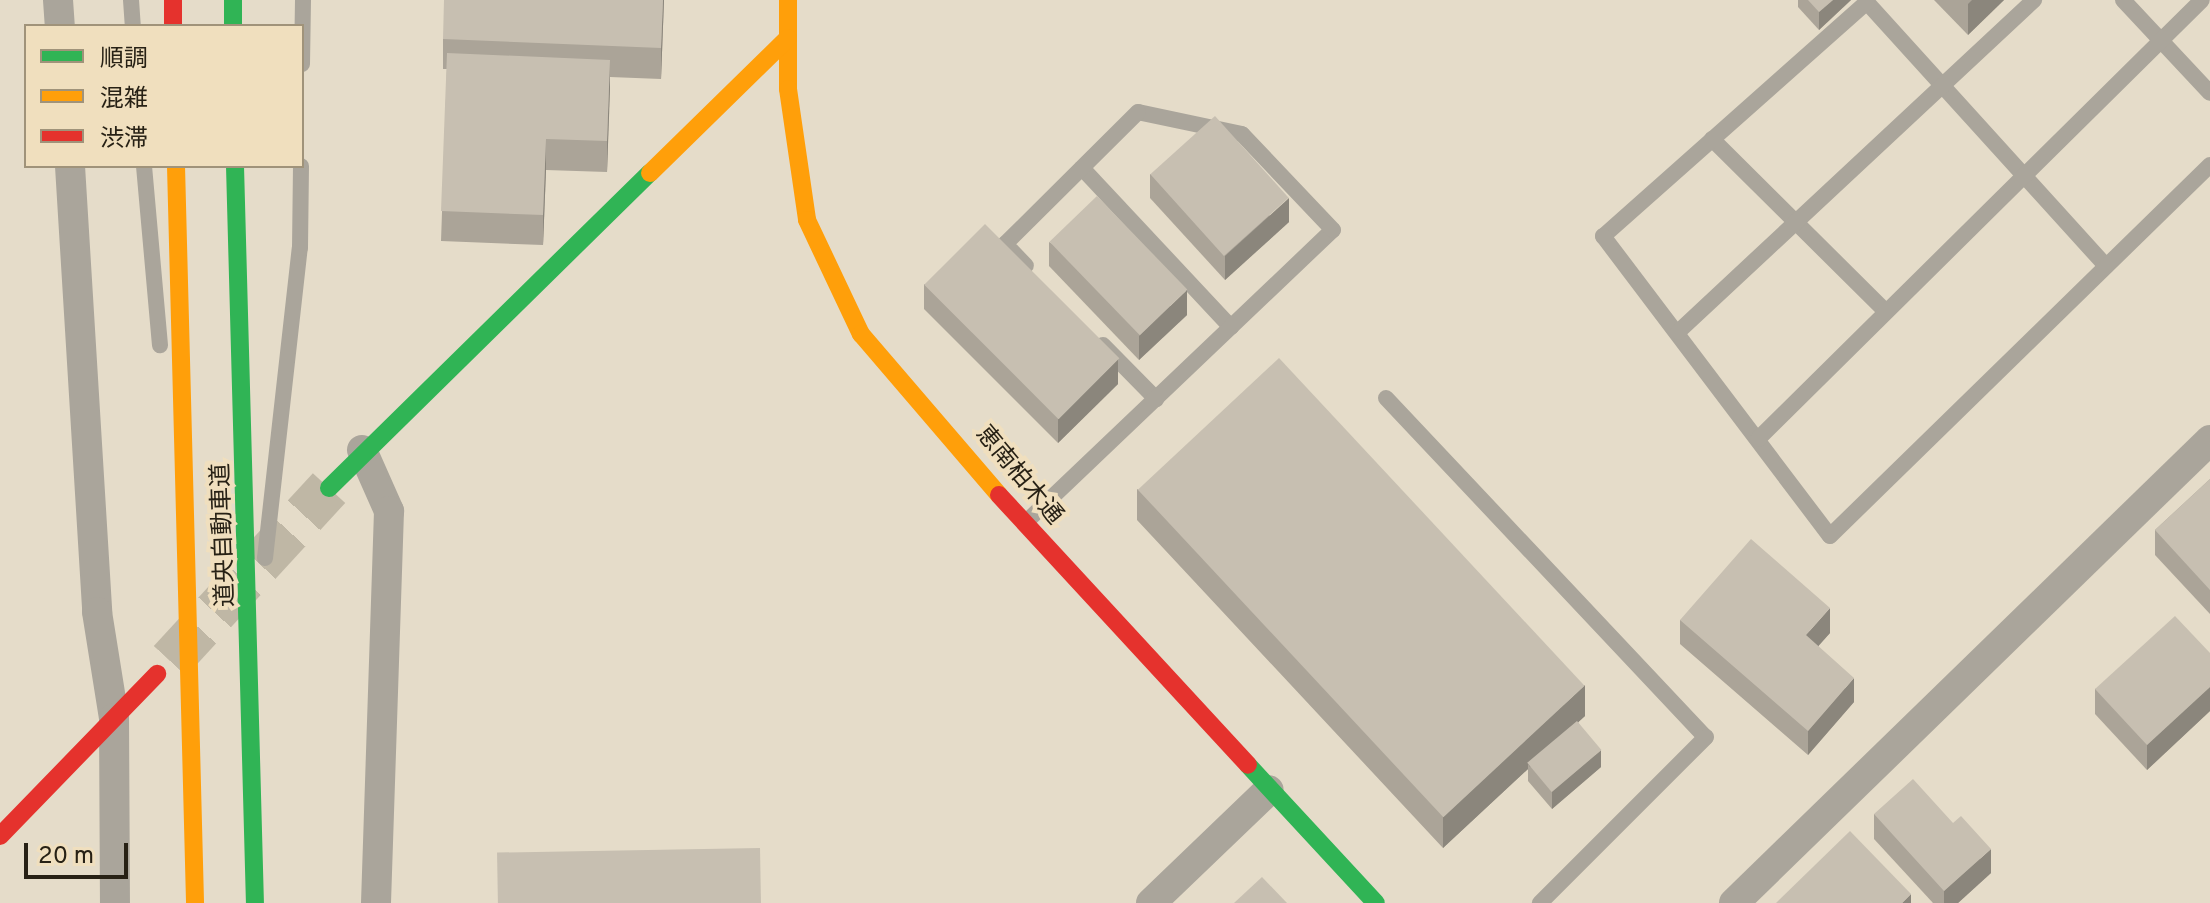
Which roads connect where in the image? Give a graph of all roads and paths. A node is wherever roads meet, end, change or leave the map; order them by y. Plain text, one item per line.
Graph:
1 (58, 0) edge
2 (131, 0) edge
3 (173, 0) edge
4 (233, 0) edge
5 (303, 0) edge
6 (788, 0) edge
7 (2034, 0) edge
8 (2123, 0) edge
9 (2202, 0) edge
10 (60, 24) edge
11 (133, 24) edge
12 (173, 24) edge
13 (233, 24) edge
14 (303, 24) edge
15 (788, 38) junction
16 (2160, 40) junction
17 (1944, 85) junction
18 (2210, 93) edge
19 (1712, 139) junction
20 (2210, 165) edge
21 (70, 168) edge
22 (144, 168) edge
23 (176, 168) edge
24 (235, 168) edge
25 (301, 168) edge
26 (1082, 168) junction
27 (2023, 173) junction
28 (1796, 222) junction
29 (2106, 266) junction
30 (1037, 277) edge
31 (1885, 311) junction
32 (1231, 327) junction
33 (1678, 332) junction
34 (1091, 333) edge
35 (1386, 398) dead end
36 (1156, 399) junction
37 (1758, 439) junction
38 (2210, 440) edge
39 (362, 450) junction
40 (329, 488) tunnel mouth
41 (1024, 524) junction
42 (254, 658) junction
43 (157, 674) tunnel mouth
44 (114, 718) junction
45 (193, 722) junction
46 (1269, 790) junction
47 (0, 836) edge
48 (115, 903) edge
49 (195, 903) edge
50 (255, 903) edge
51 (376, 903) edge
52 (1151, 903) edge
53 (1376, 903) edge
54 (1540, 903) edge
55 (1734, 903) edge

1 - 10 street
2 - 11 lane
3 - 12 main road
4 - 13 main road
5 - 14 lane
6 - 15 main road, 恵南柏木通
7 - 17 lane
8 - 16 lane
9 - 16 lane
15 - 39 main road
15 - 41 main road, 恵南柏木通
16 - 18 lane
16 - 27 lane
17 - 19 lane
17 - 27 lane
17 - 28 lane
19 - 28 lane
19 - 33 lane
20 - 29 lane
21 - 44 street
22 - 45 lane
23 - 45 main road, 道央自動車道
24 - 42 main road, 道央自動車道
25 - 42 lane
26 - 30 lane
26 - 32 lane
26 - 32 lane
27 - 29 lane
27 - 31 lane
28 - 31 lane
28 - 33 lane
29 - 37 lane
31 - 37 lane
32 - 36 lane
33 - 37 lane
34 - 36 lane
35 - 54 lane
36 - 41 lane
38 - 55 street
39 - 40 main road
39 - 51 street
41 - 46 main road, 恵南柏木通
42 - 50 main road, 道央自動車道
43 - 44 main road
44 - 47 main road
44 - 48 street
45 - 49 main road, 道央自動車道
46 - 52 street
46 - 53 main road, 恵南柏木通

